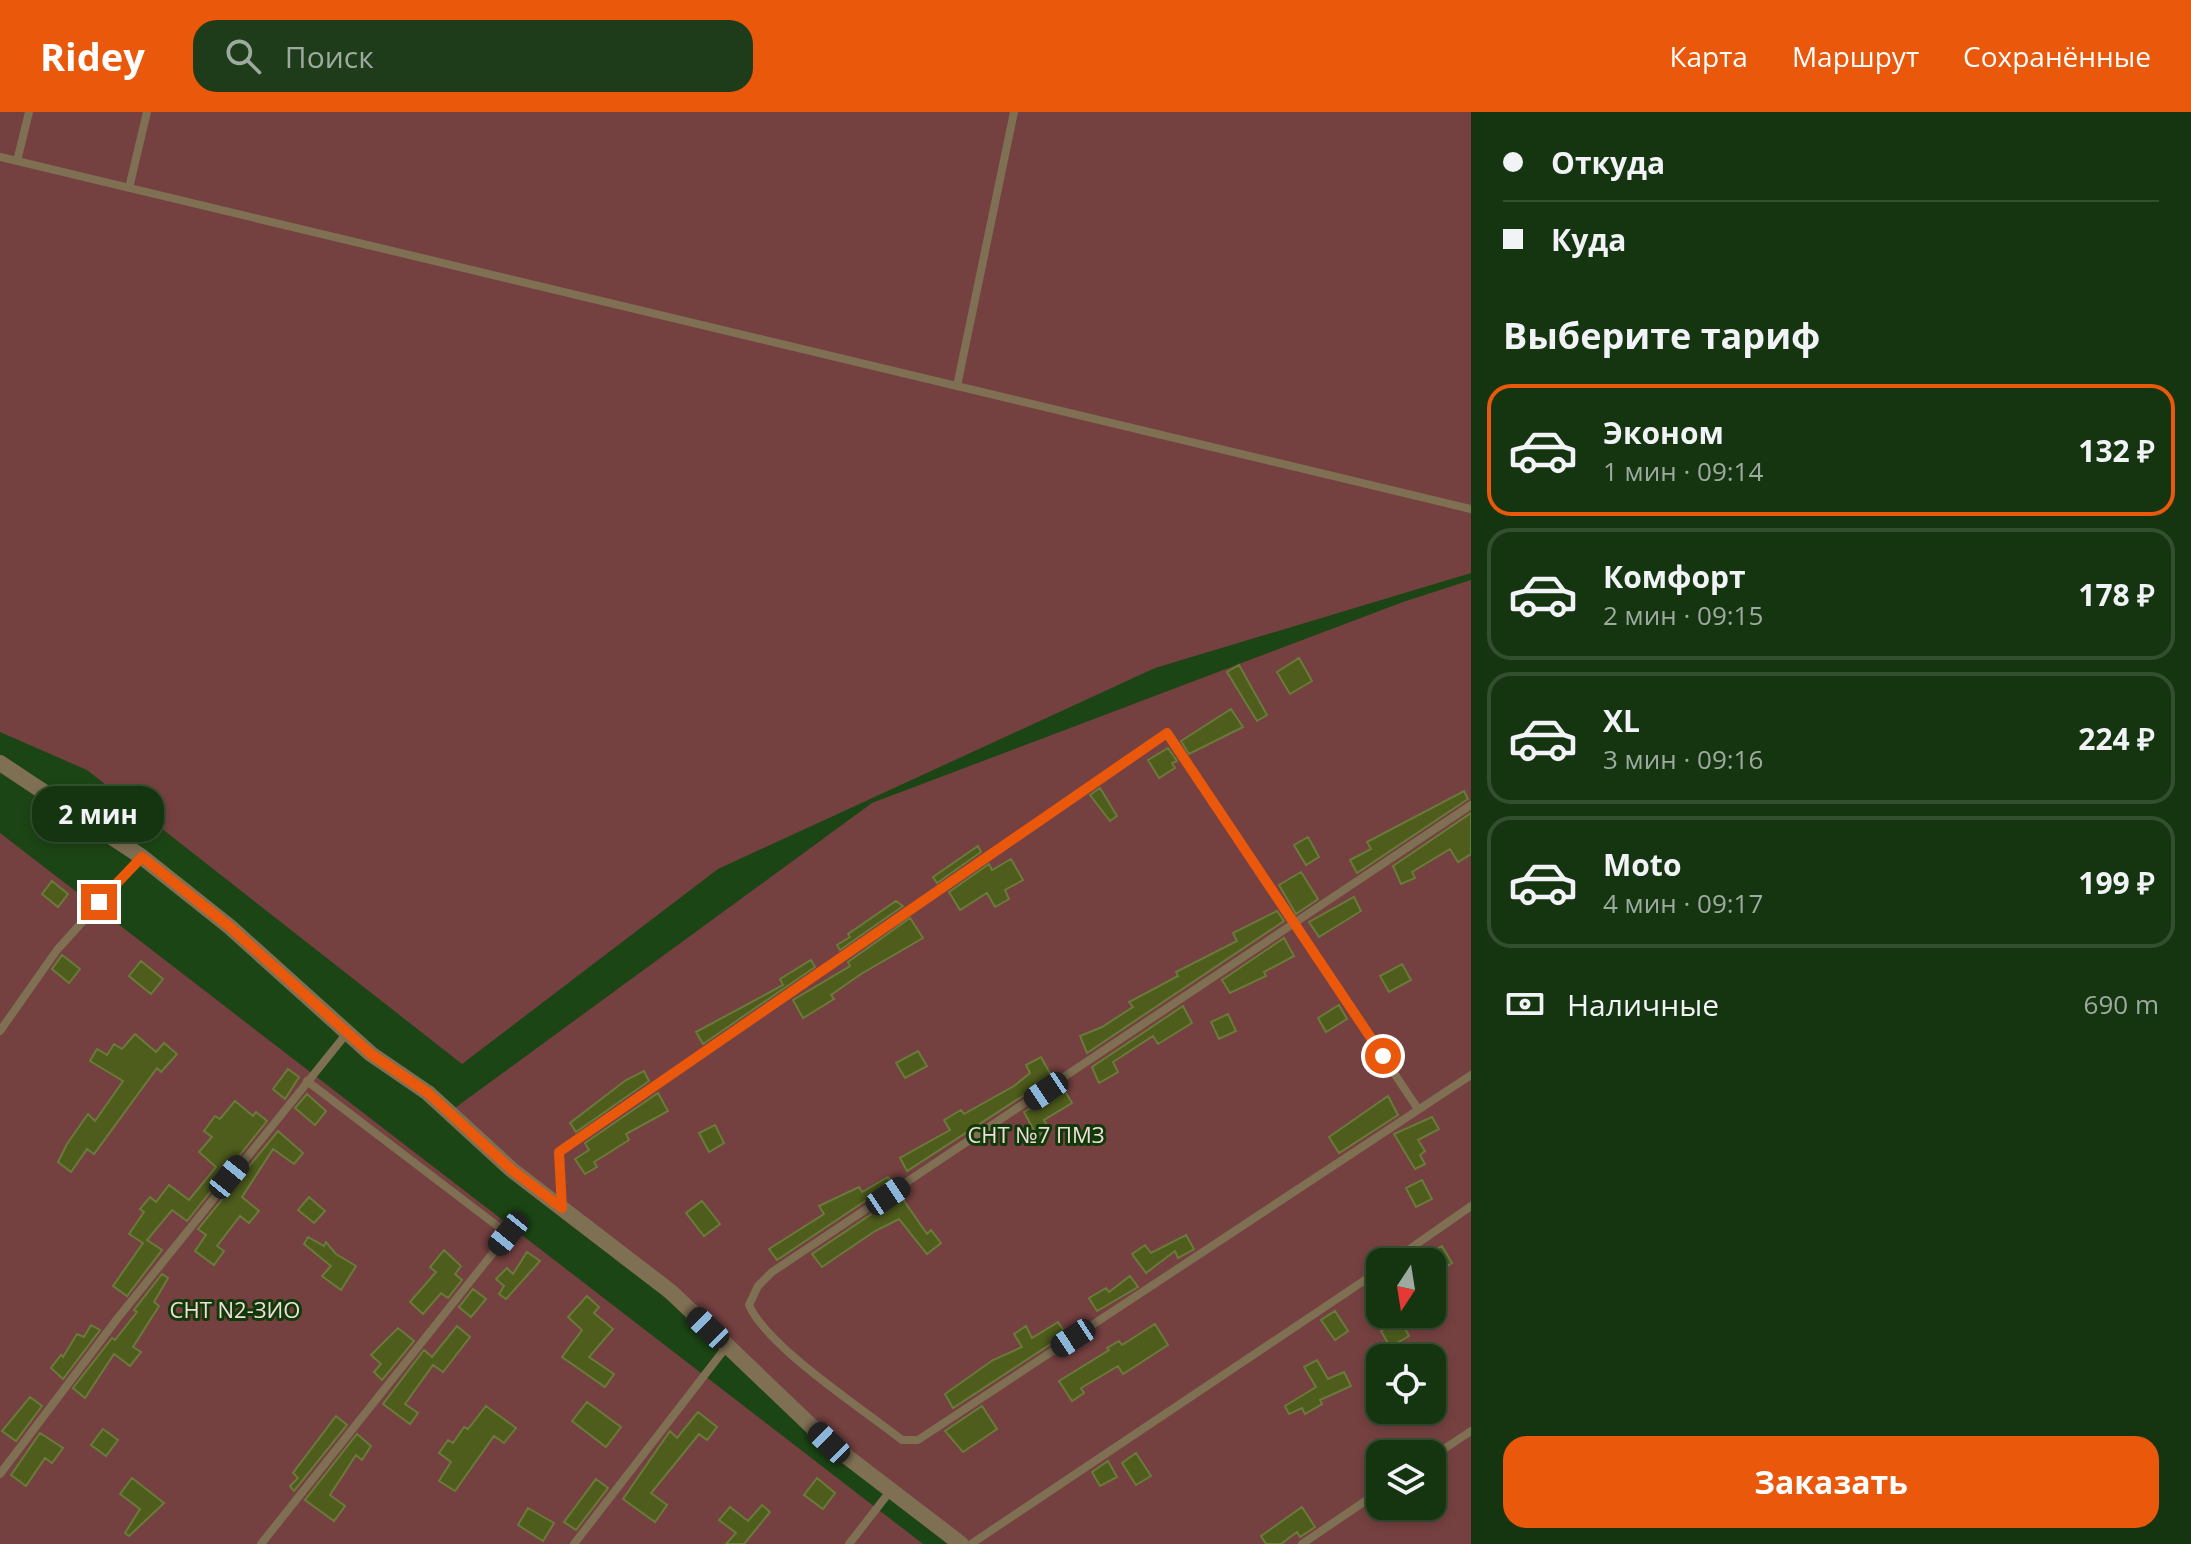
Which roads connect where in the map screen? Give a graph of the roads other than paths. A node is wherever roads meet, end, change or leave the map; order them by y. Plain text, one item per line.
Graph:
1 (29, 112) edge
2 (147, 112) edge
3 (1014, 112) edge
4 (0, 157) edge
5 (17, 161) junction
6 (129, 188) junction
7 (957, 386) junction
8 (1471, 509) edge
9 (0, 763) edge
10 (1471, 805) edge
11 (142, 857) junction
12 (1295, 925) junction
13 (0, 1031) edge
14 (347, 1033) junction
15 (1471, 1075) edge
16 (307, 1081) junction
17 (1418, 1109) junction
18 (1471, 1206) edge
19 (562, 1208) junction
20 (1411, 1248) edge
21 (1366, 1279) edge
22 (727, 1346) junction
23 (1471, 1431) edge
24 (1446, 1448) edge
25 (0, 1474) edge
26 (891, 1490) junction
27 (1366, 1501) edge
28 (261, 1544) edge
29 (574, 1544) edge
30 (849, 1544) edge
31 (961, 1544) edge
32 (971, 1544) edge
33 (1302, 1544) edge

1 - 5 lane
2 - 6 lane
3 - 7 lane
4 - 5 lane
5 - 6 lane
6 - 7 lane
7 - 8 lane
9 - 11 street
10 - 12 lane
11 - 13 lane
11 - 14 street
12 - 17 lane
12 - 17 lane
12 - 19 lane
14 - 16 lane
14 - 19 street
15 - 17 lane
16 - 25 lane
16 - 28 lane
18 - 20 lane
19 - 22 street
21 - 32 lane
22 - 26 street
22 - 29 lane
23 - 24 lane
26 - 30 lane
26 - 31 street
27 - 33 lane

